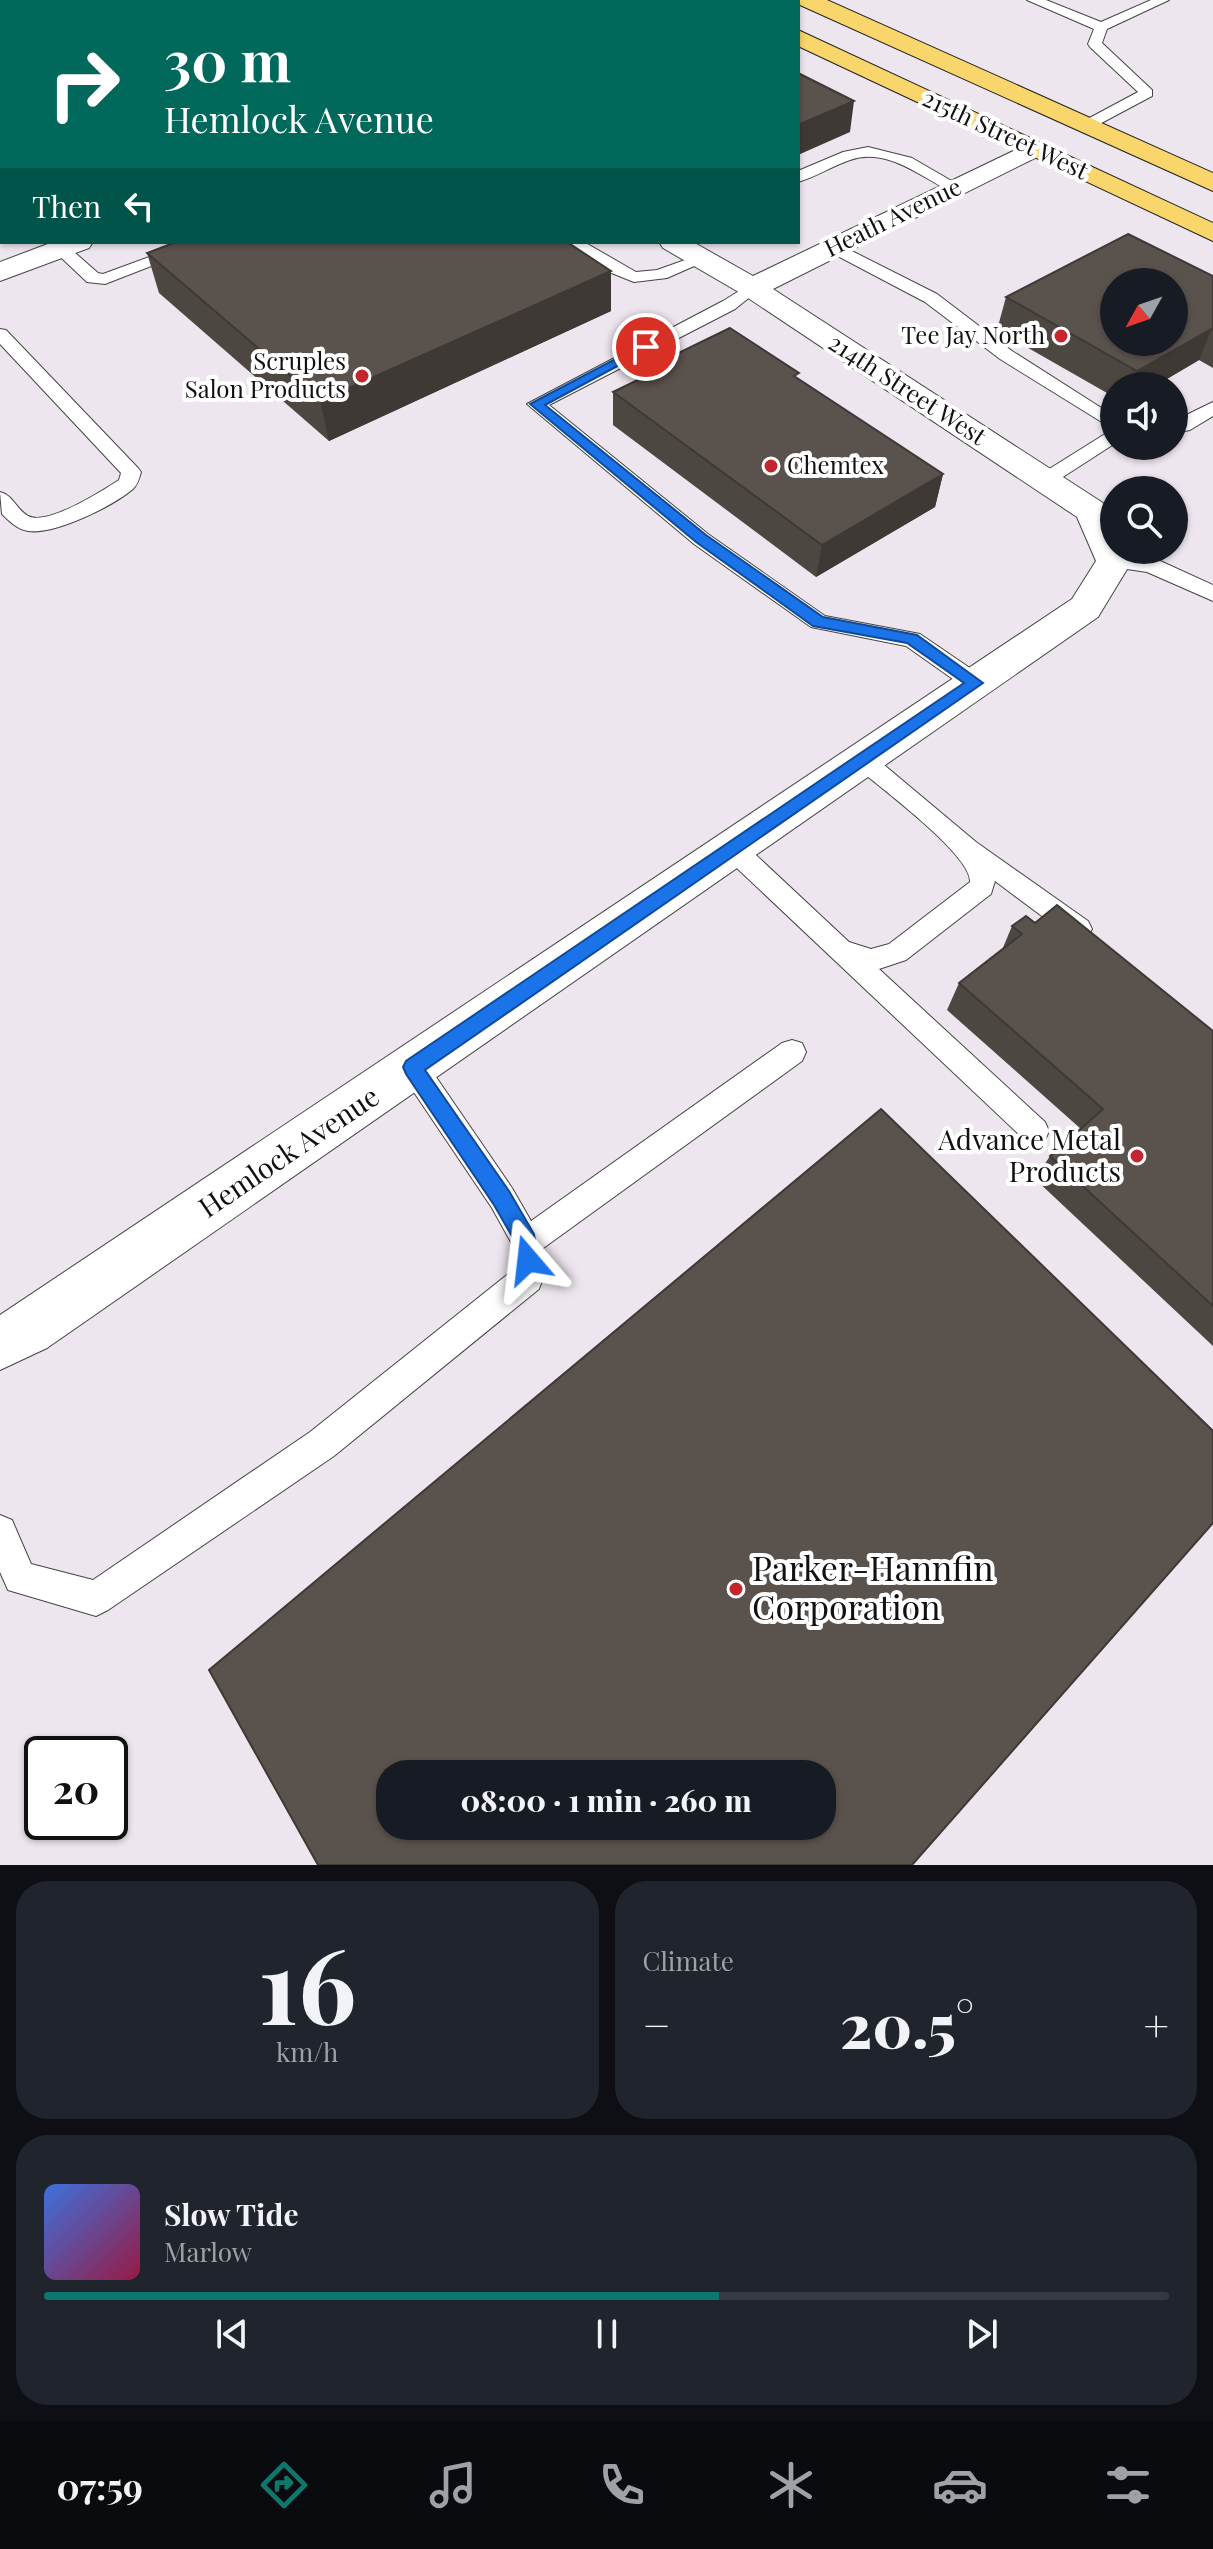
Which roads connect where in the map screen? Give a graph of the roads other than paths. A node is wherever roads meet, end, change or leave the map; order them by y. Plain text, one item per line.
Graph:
1 (808, 0) edge
2 (1034, 0) edge
3 (1162, 0) edge
4 (1101, 27) junction
5 (800, 31) edge
6 (800, 38) edge
7 (1087, 125) junction
8 (1034, 149) junction
9 (800, 176) edge
10 (1213, 183) edge
11 (954, 187) junction
12 (1213, 200) edge
13 (1213, 233) edge
14 (200, 244) edge
15 (576, 244) edge
16 (676, 244) edge
17 (70, 246) edge
18 (834, 247) junction
19 (702, 259) junction
20 (0, 272) edge
21 (752, 288) junction
22 (0, 334) edge
23 (1213, 408) edge
24 (1100, 415) edge
25 (1188, 423) edge
26 (1100, 444) edge
27 (1045, 480) junction
28 (0, 498) edge
29 (1100, 531) edge
30 (1112, 564) edge
31 (1142, 564) edge
32 (1213, 594) edge
33 (975, 683) junction
34 (863, 760) junction
35 (966, 846) junction
36 (733, 849) junction
37 (1104, 949) edge
38 (840, 950) junction
39 (792, 1052) dead end
40 (413, 1067) junction
41 (1035, 1131) dead end
42 (527, 1242) junction
43 (0, 1343) edge
44 (0, 1532) edge

1 - 7 main road, 215th Street West
2 - 4 lane
3 - 4 lane
4 - 7 lane
5 - 7 main road
6 - 8 main road, 215th Street West
7 - 10 main road, 215th Street West
8 - 11 street, Heath Avenue
8 - 12 main road
8 - 13 main road, 215th Street West
9 - 11 lane
11 - 18 street, Heath Avenue
14 - 17 lane
15 - 19 lane
16 - 19 street, 214th Street West
17 - 20 street
18 - 21 street, Heath Avenue
18 - 24 lane
19 - 21 street, 214th Street West
21 - 27 street, 214th Street West
21 - 33 lane
22 - 28 lane
23 - 25 lane
26 - 27 lane
27 - 29 street, 214th Street West
30 - 33 street, Hemlock Avenue
31 - 32 lane
33 - 34 street, Hemlock Avenue
34 - 35 lane
34 - 36 street, Hemlock Avenue
35 - 37 lane
35 - 38 lane
36 - 38 lane
36 - 40 street, Hemlock Avenue
38 - 41 lane
39 - 42 lane
40 - 42 lane
40 - 43 street, Hemlock Avenue
42 - 44 lane

